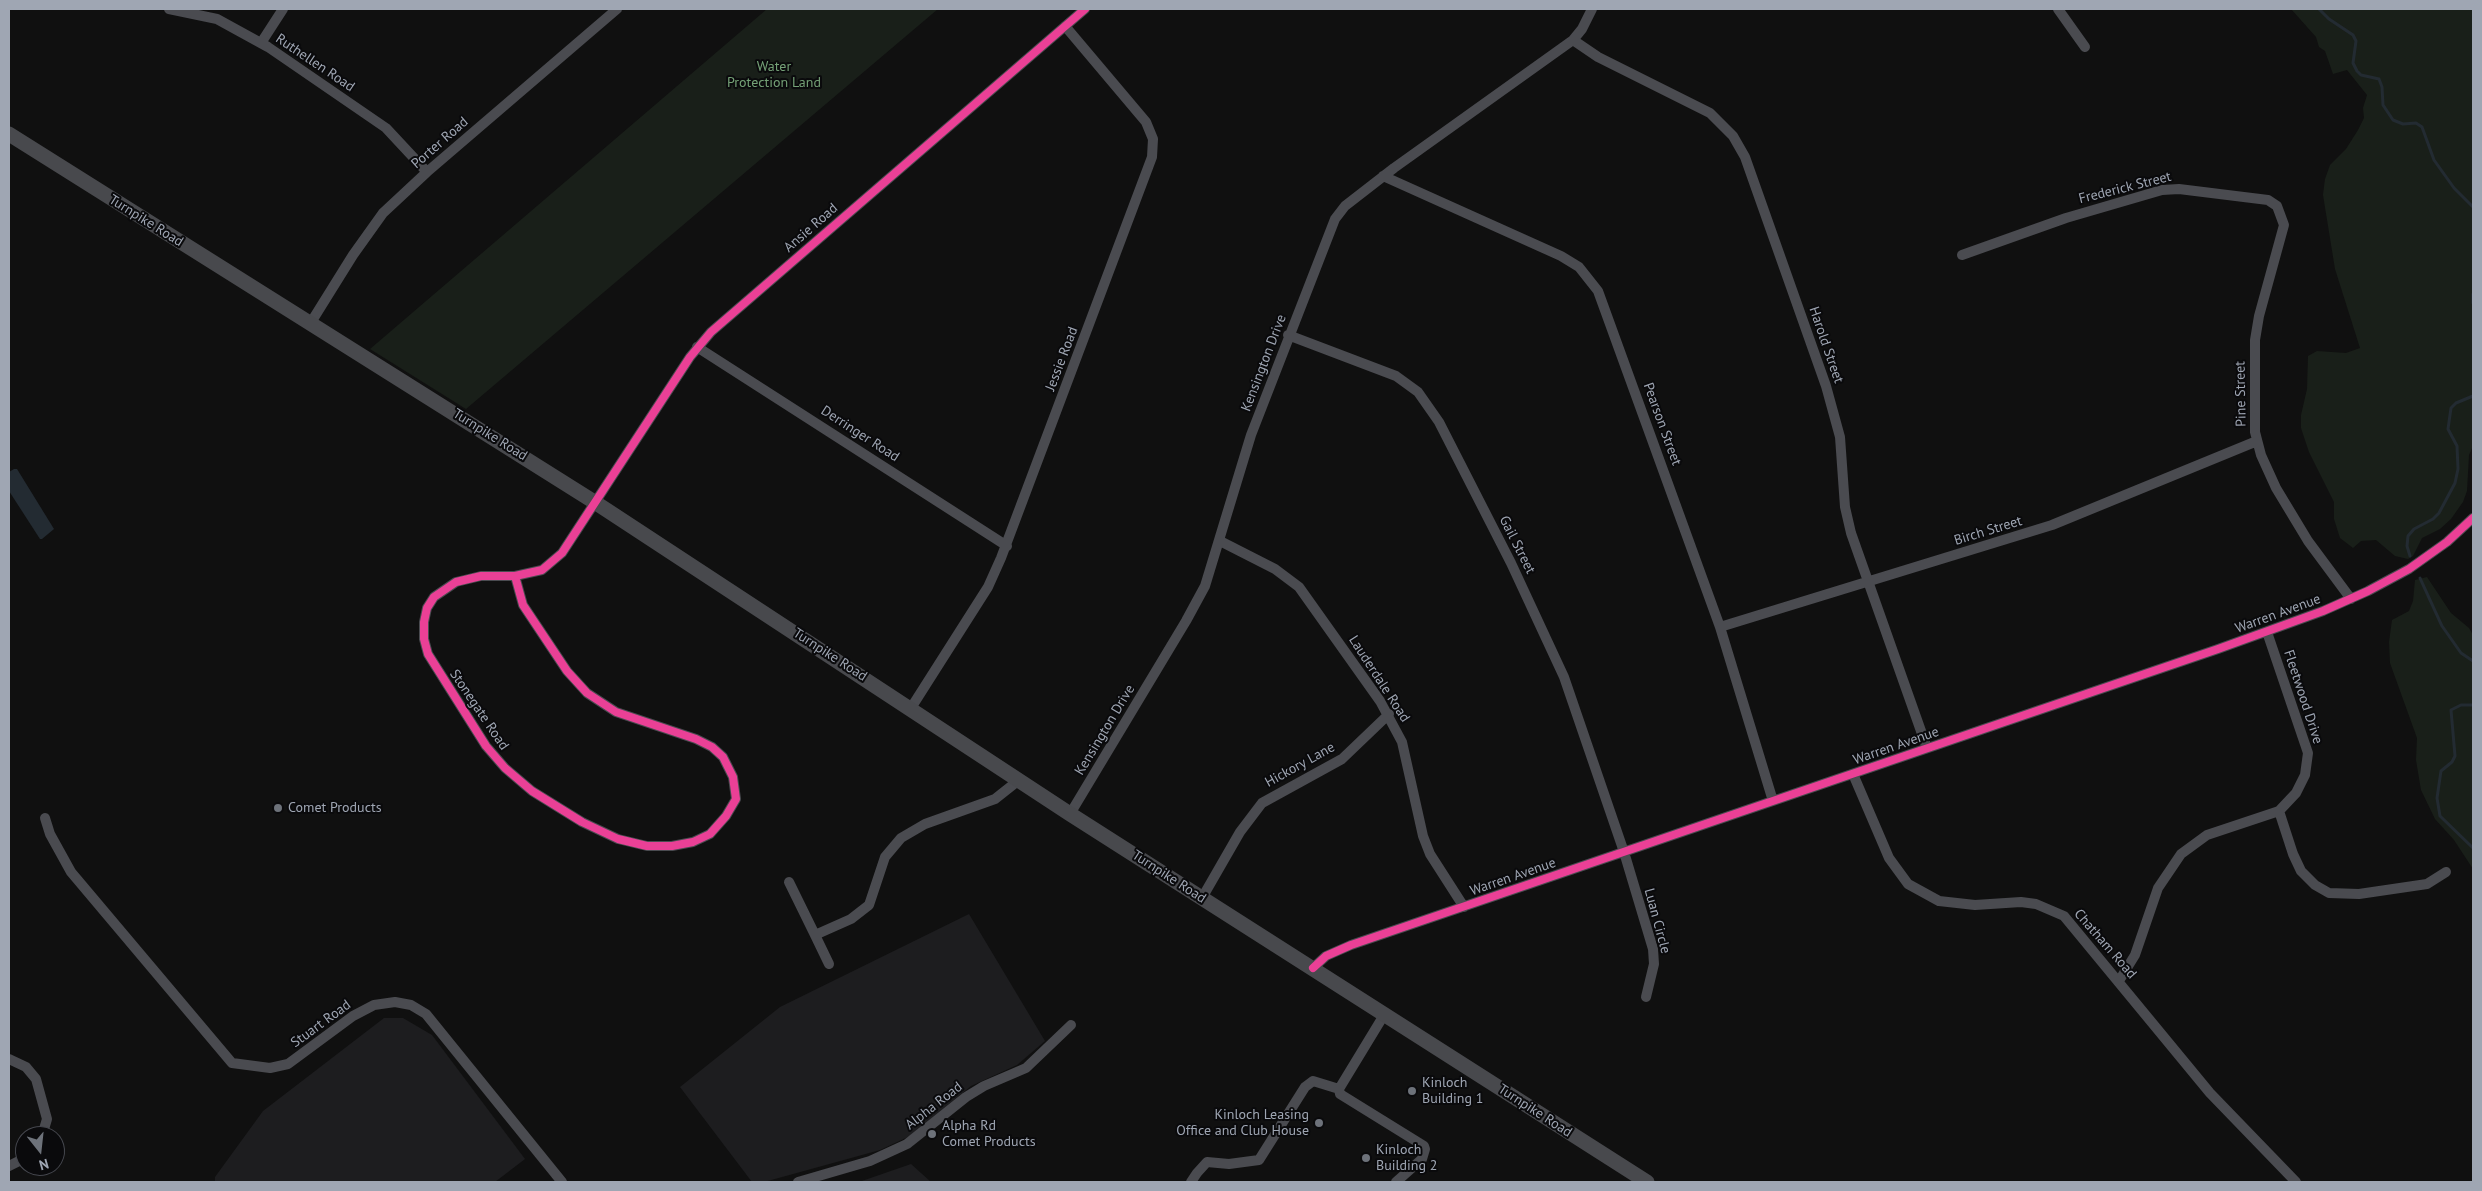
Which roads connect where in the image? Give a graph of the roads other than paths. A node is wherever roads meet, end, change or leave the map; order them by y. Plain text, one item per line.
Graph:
1 (169, 9) edge
2 (283, 9) edge
3 (618, 9) edge
4 (1085, 9) edge
5 (1592, 9) edge
6 (2058, 9) edge
7 (1065, 26) junction
8 (1572, 40) junction
9 (261, 43) junction
10 (2085, 47) dead end
11 (9, 134) edge
12 (427, 172) junction
13 (1384, 176) junction
14 (2284, 225) joint
15 (1962, 255) dead end
16 (310, 324) junction
17 (1288, 335) junction
18 (697, 347) junction
19 (2257, 441) junction
20 (596, 503) junction
21 (2473, 518) edge
22 (1220, 541) junction
23 (1007, 546) junction
24 (515, 576) junction
25 (1868, 580) junction
26 (2351, 599) junction
27 (1720, 627) junction
28 (2267, 632) junction
29 (911, 708) junction
30 (1389, 714) junction
31 (1927, 748) junction
32 (1853, 774) junction
33 (1019, 780) junction
34 (1773, 801) junction
35 (2279, 811) junction
36 (1070, 814) junction
37 (45, 818) dead end
38 (1624, 852) junction
39 (2446, 872) dead end
40 (789, 882) dead end
41 (1202, 898) junction
42 (1464, 907) junction
43 (815, 935) junction
44 (829, 964) dead end
45 (1313, 968) junction
46 (2119, 981) junction
47 (1646, 997) dead end
48 (1384, 1015) junction
49 (1071, 1025) dead end
50 (9, 1060) edge
51 (1339, 1089) junction
52 (45, 1126) edge
53 (562, 1182) edge
54 (798, 1182) edge
55 (1192, 1182) edge
56 (1396, 1182) edge
57 (1647, 1182) edge
58 (2296, 1182) edge

1 - 9 street, Ruthellen Road
2 - 9 street
3 - 12 street, Porter Road
4 - 7 street, Ansie Road
5 - 8 street, Kensington Drive
6 - 10 street
7 - 18 street, Ansie Road
7 - 23 street, Jessie Road
8 - 13 street, Kensington Drive
8 - 25 street, Harold Street
9 - 12 street, Ruthellen Road
11 - 16 main road, Turnpike Road
12 - 16 street, Porter Road
13 - 17 street, Kensington Drive
13 - 27 street, Pearson Street
14 - 15 street, Frederick Street
14 - 19 street, Pine Street
16 - 20 main road, Turnpike Road
17 - 22 street, Kensington Drive
17 - 38 street, Gail Street
18 - 20 street, Ansie Road
18 - 23 street, Derringer Road
19 - 25 street, Birch Street
19 - 26 street, Pine Street
20 - 24 street, Stonegate Road
20 - 29 main road, Turnpike Road
21 - 26 street, Warren Avenue
22 - 30 street, Lauderdale Road
22 - 36 street, Kensington Drive
23 - 29 street, Jessie Road
24 - 24 street, Stonegate Road
25 - 27 street, Birch Street
25 - 31 street, Harold Street
26 - 28 street, Warren Avenue
27 - 34 street, Pearson Street
28 - 31 street, Warren Avenue
28 - 35 street, Fleetwood Drive
29 - 33 main road, Turnpike Road
30 - 41 street, Hickory Lane
30 - 42 street, Lauderdale Road
31 - 32 street, Warren Avenue
32 - 34 street, Warren Avenue
32 - 46 street, Chatham Road
33 - 36 main road, Turnpike Road
33 - 43 street
34 - 38 street, Warren Avenue
35 - 39 street
35 - 46 street, Fleetwood Drive
36 - 41 main road, Turnpike Road
37 - 53 street, Stuart Road
38 - 42 street, Warren Avenue
38 - 47 street, Luan Circle
40 - 43 street
41 - 45 main road, Turnpike Road
42 - 45 street, Warren Avenue
43 - 44 street
45 - 48 main road, Turnpike Road
46 - 58 street, Chatham Road
48 - 51 street
48 - 57 main road, Turnpike Road
49 - 54 street, Alpha Road
50 - 52 street
51 - 55 street
51 - 56 street

